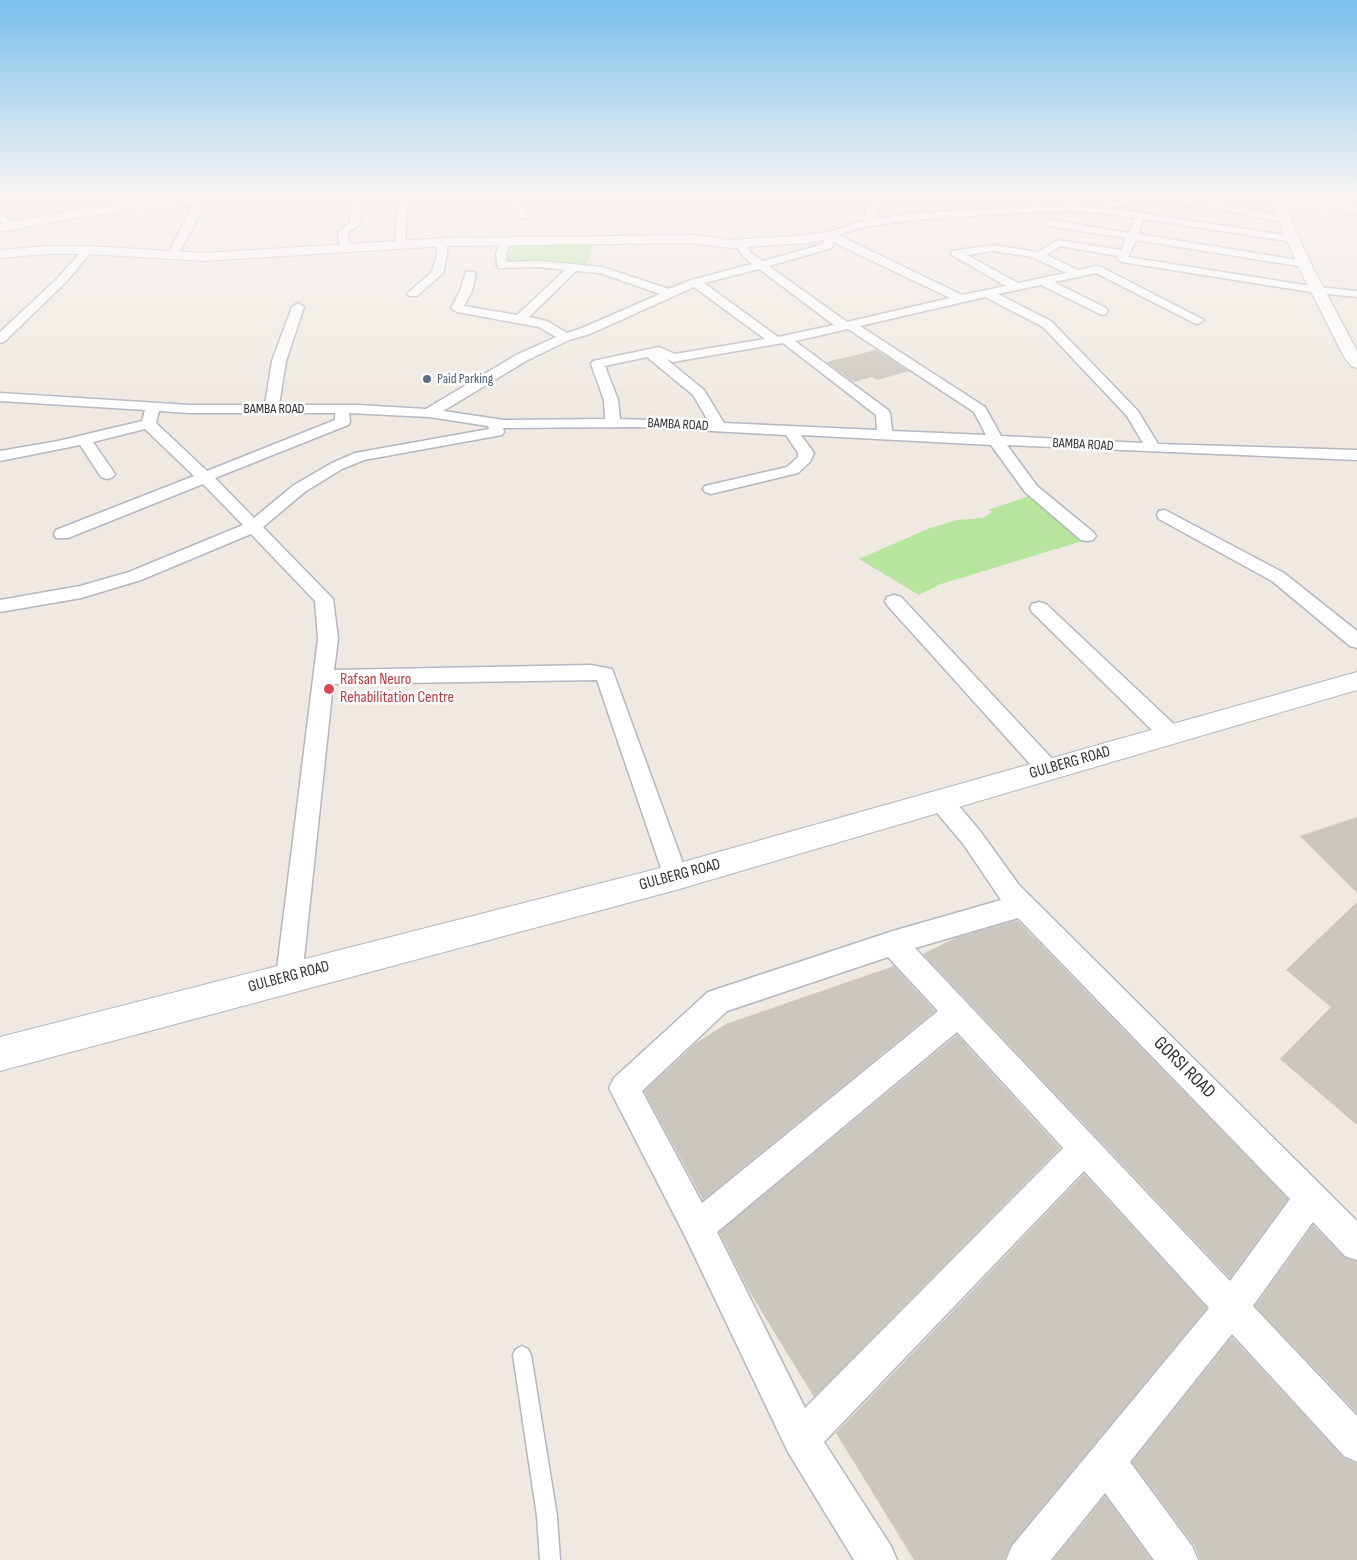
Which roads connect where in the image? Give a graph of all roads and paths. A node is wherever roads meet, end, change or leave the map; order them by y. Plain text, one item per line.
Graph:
1 (71, 270) edge
2 (438, 270) edge
3 (571, 270) edge
4 (600, 270) edge
5 (745, 270) edge
6 (766, 270) edge
7 (899, 270) edge
8 (987, 270) edge
9 (1069, 270) edge
10 (1094, 270) edge
11 (1099, 270) edge
12 (1190, 270) edge
13 (1307, 270) edge
14 (470, 274) dead end
15 (1078, 274) junction
16 (1043, 281) junction
17 (695, 282) junction
18 (1017, 286) junction
19 (1318, 290) junction
20 (669, 293) junction
21 (986, 293) junction
22 (413, 294) dead end
23 (1357, 294) edge
24 (961, 299) junction
25 (298, 307) dead end
26 (1102, 310) dead end
27 (520, 319) junction
28 (1198, 320) dead end
29 (847, 326) junction
30 (565, 337) junction
31 (0, 339) edge
32 (780, 340) junction
33 (650, 353) junction
34 (1357, 363) edge
35 (0, 397) edge
36 (271, 409) junction
37 (341, 409) junction
38 (429, 413) junction
39 (151, 415) junction
40 (494, 423) junction
41 (613, 423) junction
42 (719, 427) junction
43 (790, 431) junction
44 (886, 436) junction
45 (84, 440) junction
46 (996, 441) junction
47 (1153, 448) junction
48 (1357, 455) edge
49 (0, 456) edge
50 (107, 474) dead end
51 (206, 478) junction
52 (711, 489) dead end
53 (1165, 515) dead end
54 (253, 526) junction
55 (62, 534) dead end
56 (1087, 536) dead end
57 (894, 601) dead end
58 (0, 606) edge
59 (1040, 608) dead end
60 (1357, 641) edge
61 (324, 677) junction
62 (1357, 681) edge
63 (1170, 734) junction
64 (1048, 769) junction
65 (940, 800) junction
66 (676, 876) junction
67 (1016, 899) junction
68 (893, 943) junction
69 (289, 977) junction
70 (958, 1013) junction
71 (0, 1054) edge
72 (1084, 1148) junction
73 (1311, 1197) junction
74 (697, 1227) junction
75 (1357, 1244) edge
76 (1232, 1308) junction
77 (522, 1355) dead end
78 (800, 1439) junction
79 (1357, 1443) edge
80 (1106, 1462) junction
81 (550, 1560) edge
82 (877, 1560) edge
83 (1026, 1560) edge
84 (1178, 1560) edge

1 - 31 street
2 - 22 street
3 - 27 street
4 - 20 street
5 - 17 street
6 - 29 street
7 - 24 street
8 - 18 street
9 - 15 street
10 - 15 street
11 - 28 street
12 - 19 street
13 - 19 street
14 - 27 street
15 - 16 street
16 - 18 street
16 - 26 street
17 - 20 street
17 - 32 street
18 - 21 street
19 - 23 street
19 - 34 street
20 - 30 street
21 - 24 street
21 - 47 street
24 - 29 street
25 - 36 street
27 - 30 street
29 - 32 street
29 - 46 street
30 - 38 street
32 - 33 street
32 - 44 street
33 - 41 street
33 - 42 street
35 - 39 street, BAMBA ROAD
36 - 37 street, BAMBA ROAD
36 - 39 street, BAMBA ROAD
37 - 38 street, BAMBA ROAD
37 - 51 street
38 - 40 street, BAMBA ROAD
39 - 45 street
39 - 51 street
40 - 41 street, BAMBA ROAD
40 - 54 street
41 - 42 street, BAMBA ROAD
42 - 43 street, BAMBA ROAD
43 - 44 street, BAMBA ROAD
43 - 52 street
44 - 46 street, BAMBA ROAD
45 - 49 street
45 - 50 street
46 - 47 street, BAMBA ROAD
46 - 56 street
47 - 48 street, BAMBA ROAD
51 - 54 street
51 - 55 street
53 - 60 street
54 - 58 street
54 - 61 street
57 - 64 street
59 - 63 street
61 - 66 street
61 - 69 street
62 - 63 street, GULBERG ROAD
63 - 64 street, GULBERG ROAD
64 - 65 street, GULBERG ROAD
65 - 66 street, GULBERG ROAD
65 - 67 street, GORSI ROAD
66 - 69 street, GULBERG ROAD
67 - 68 street
67 - 73 street, GORSI ROAD
68 - 70 street
68 - 74 street
69 - 71 street, GULBERG ROAD
70 - 72 street
70 - 74 street
72 - 76 street
72 - 78 street
73 - 75 street, GORSI ROAD
73 - 76 street
74 - 78 street
76 - 79 street
76 - 80 street
77 - 81 lane
78 - 82 street
80 - 83 street
80 - 84 street

